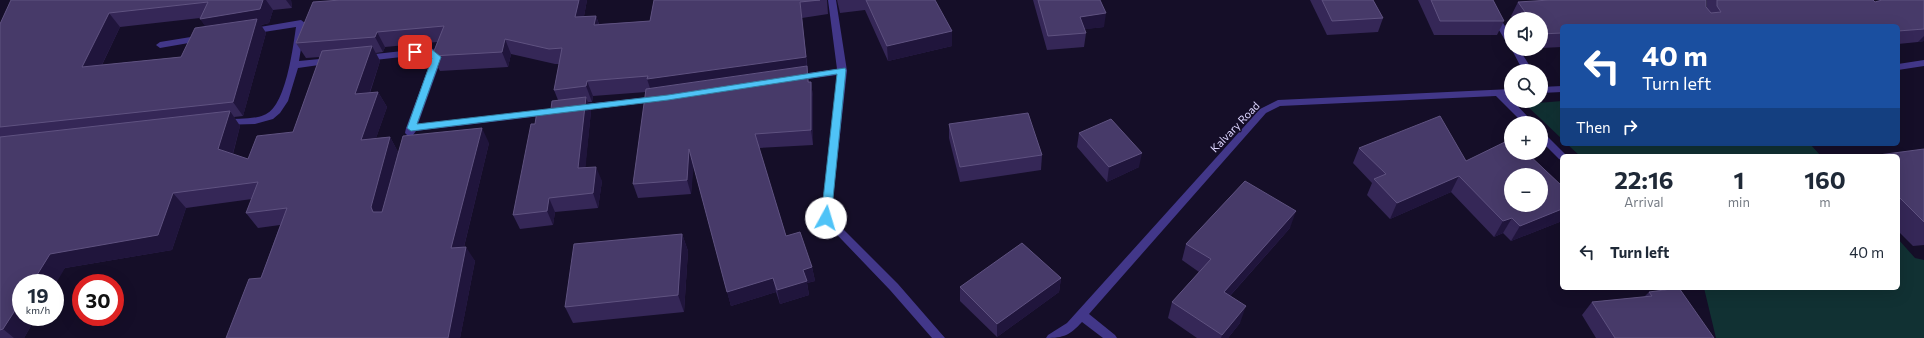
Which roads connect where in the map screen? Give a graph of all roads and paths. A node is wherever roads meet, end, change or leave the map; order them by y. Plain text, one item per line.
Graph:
1 (832, 0) edge
2 (1485, 0) edge
3 (1504, 31) edge
4 (238, 33) edge
5 (215, 36) edge
6 (160, 45) dead end
7 (354, 59) edge
8 (339, 60) edge
9 (1924, 63) edge
10 (294, 65) junction
11 (1900, 67) edge
12 (842, 70) junction
13 (781, 80) edge
14 (1560, 89) edge
15 (1548, 90) edge
16 (1498, 92) junction
17 (1504, 92) edge
18 (668, 98) edge
19 (1522, 116) edge
20 (214, 124) edge
21 (411, 128) junction
22 (1548, 142) edge
23 (408, 143) edge
24 (1560, 154) edge
25 (1082, 315) junction
26 (939, 338) edge
27 (1052, 338) edge
28 (1111, 338) edge

1 - 12 street
2 - 3 street
4 - 10 street
5 - 6 street
7 - 21 street
8 - 10 street
9 - 11 street
10 - 20 street
12 - 13 street
12 - 26 street
14 - 15 street
16 - 17 street, Kalvary Road
16 - 19 street
16 - 25 street, Kalvary Road
18 - 21 street
21 - 23 street
22 - 24 street
25 - 27 street, Kalvary Road
25 - 28 street

